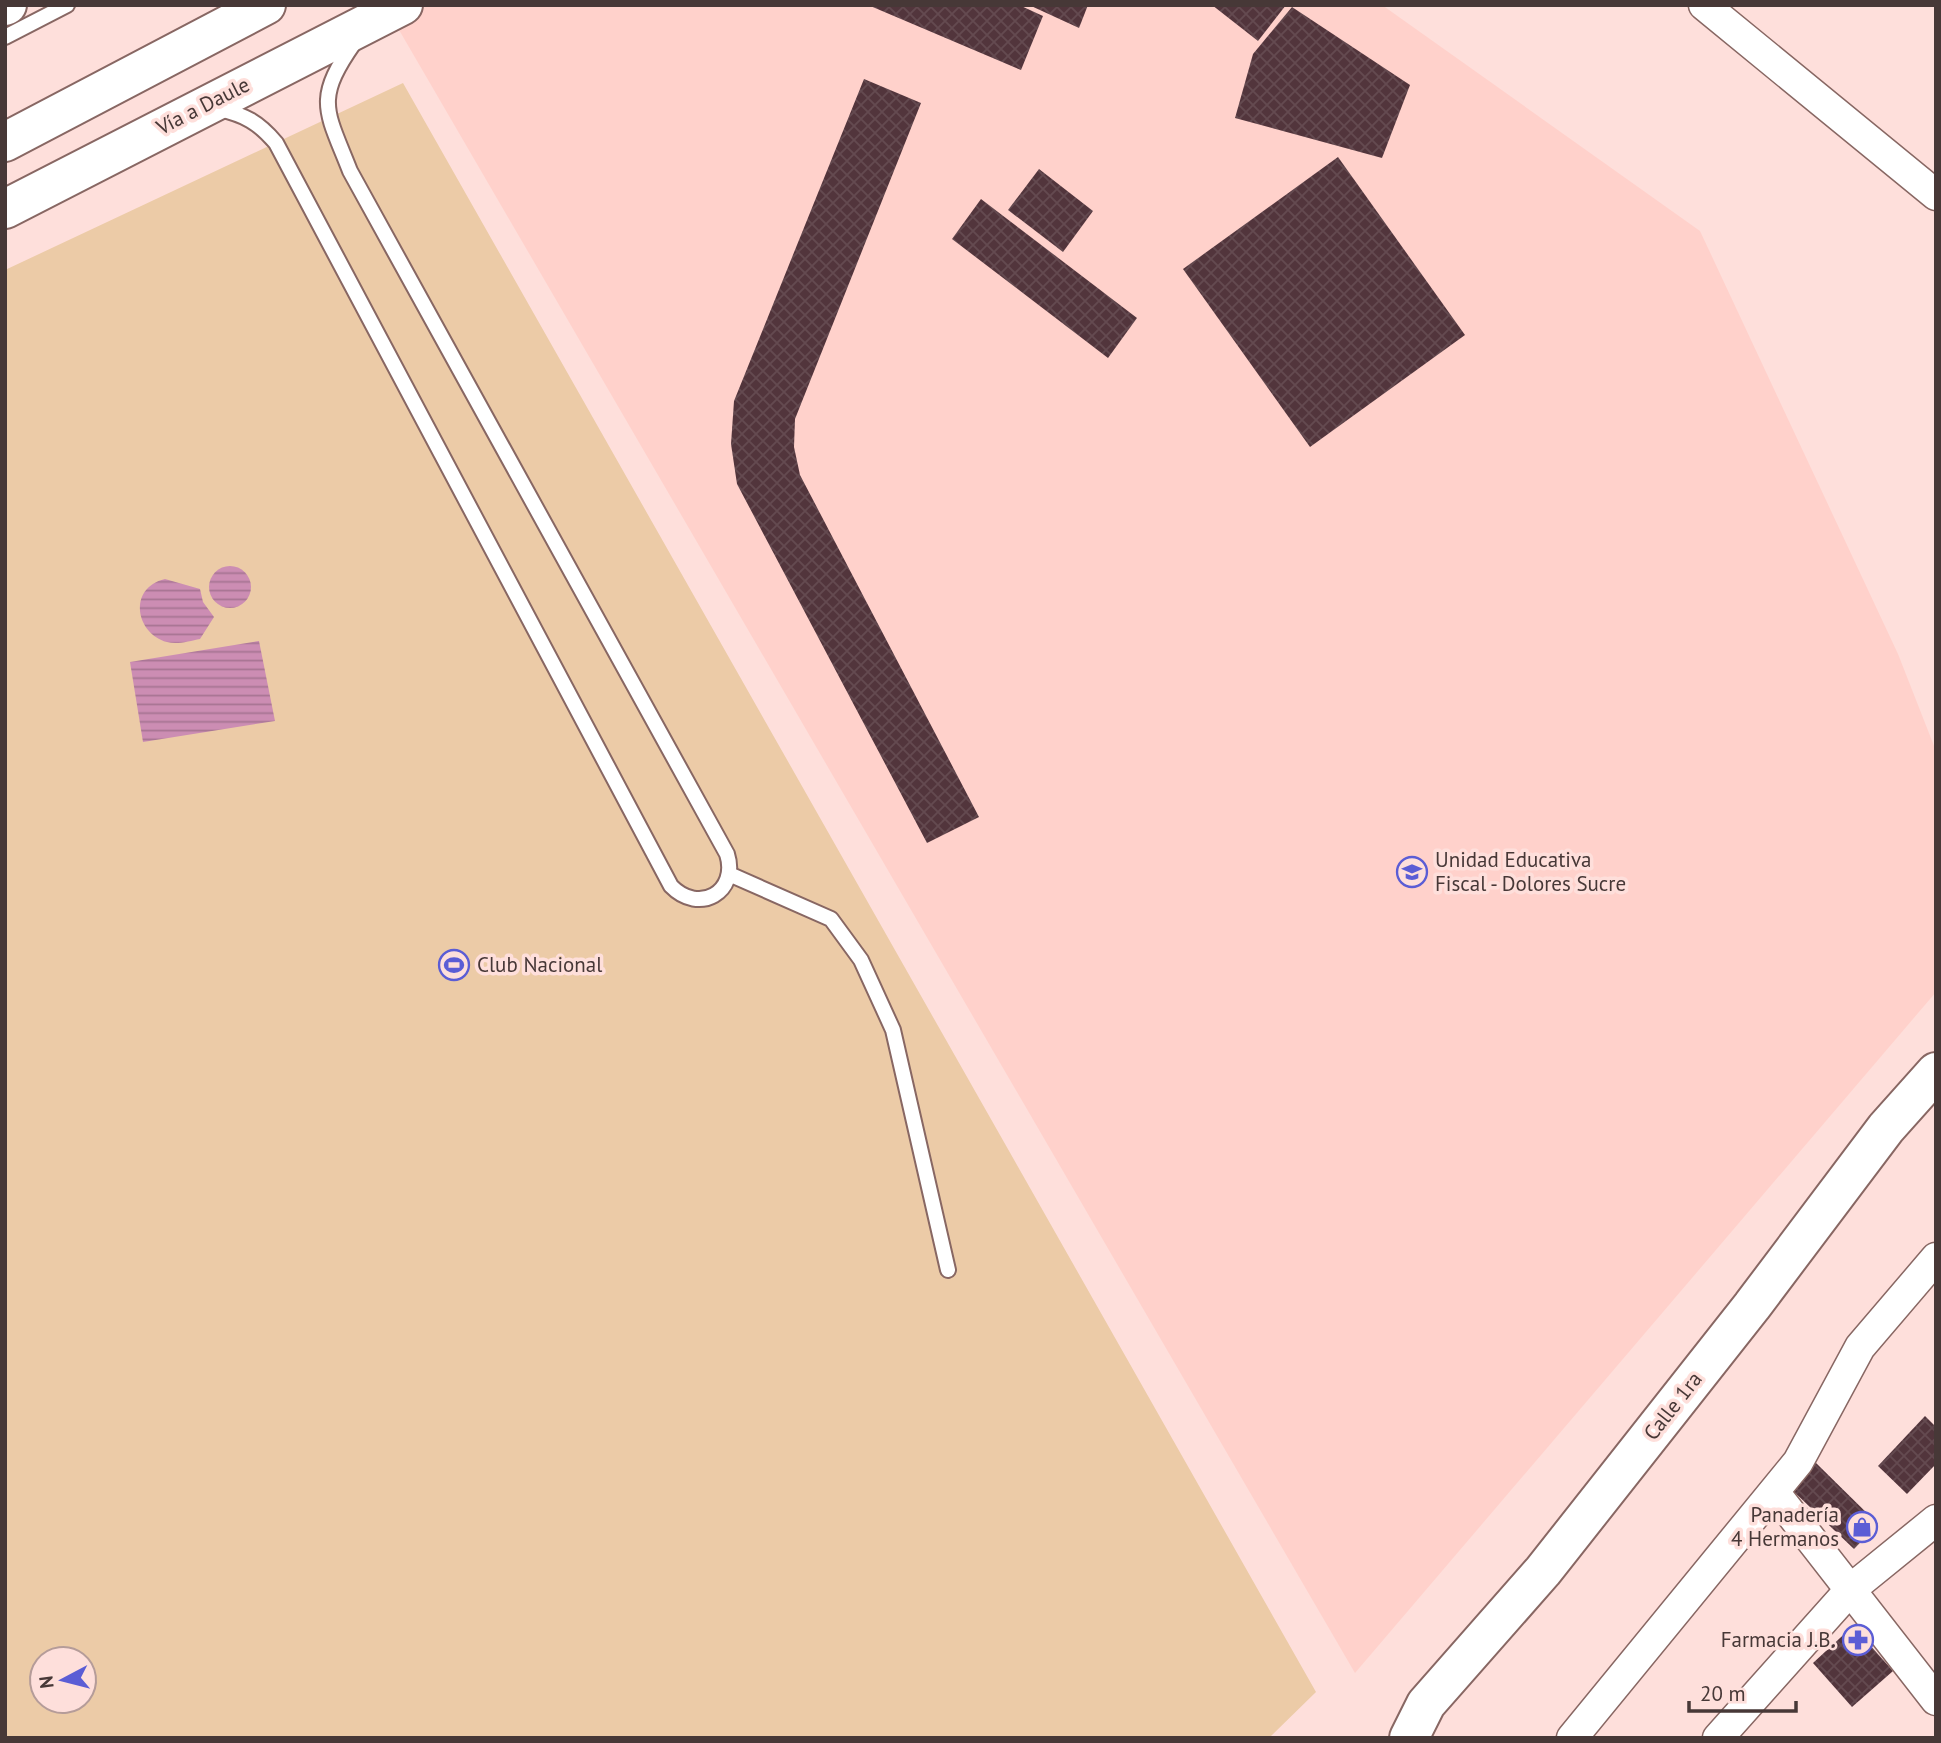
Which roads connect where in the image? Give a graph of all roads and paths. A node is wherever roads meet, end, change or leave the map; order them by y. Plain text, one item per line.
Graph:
1 (67, 5) edge
2 (237, 5) edge
3 (266, 5) edge
4 (403, 5) edge
5 (1704, 5) edge
6 (366, 24) junction
7 (5, 37) edge
8 (203, 106) junction
9 (30, 112) dead end
10 (5, 142) edge
11 (1936, 195) edge
12 (5, 209) edge
13 (729, 874) junction
14 (1936, 1072) edge
15 (1936, 1258) edge
16 (948, 1270) dead end
17 (1774, 1492) junction
18 (1936, 1520) edge
19 (1851, 1589) junction
20 (1936, 1700) edge
21 (1409, 1738) edge
22 (1572, 1738) edge
23 (1718, 1738) edge

1 - 7 lane
2 - 9 lane
3 - 10 street
4 - 6 street, Vía a Daule
5 - 11 street
6 - 8 street, Vía a Daule
6 - 13 lane
8 - 12 street, Vía a Daule
8 - 13 lane
13 - 16 lane
14 - 21 street, Calle 1ra
15 - 17 street
17 - 19 street
17 - 22 street
18 - 19 street
19 - 20 street
19 - 23 street

